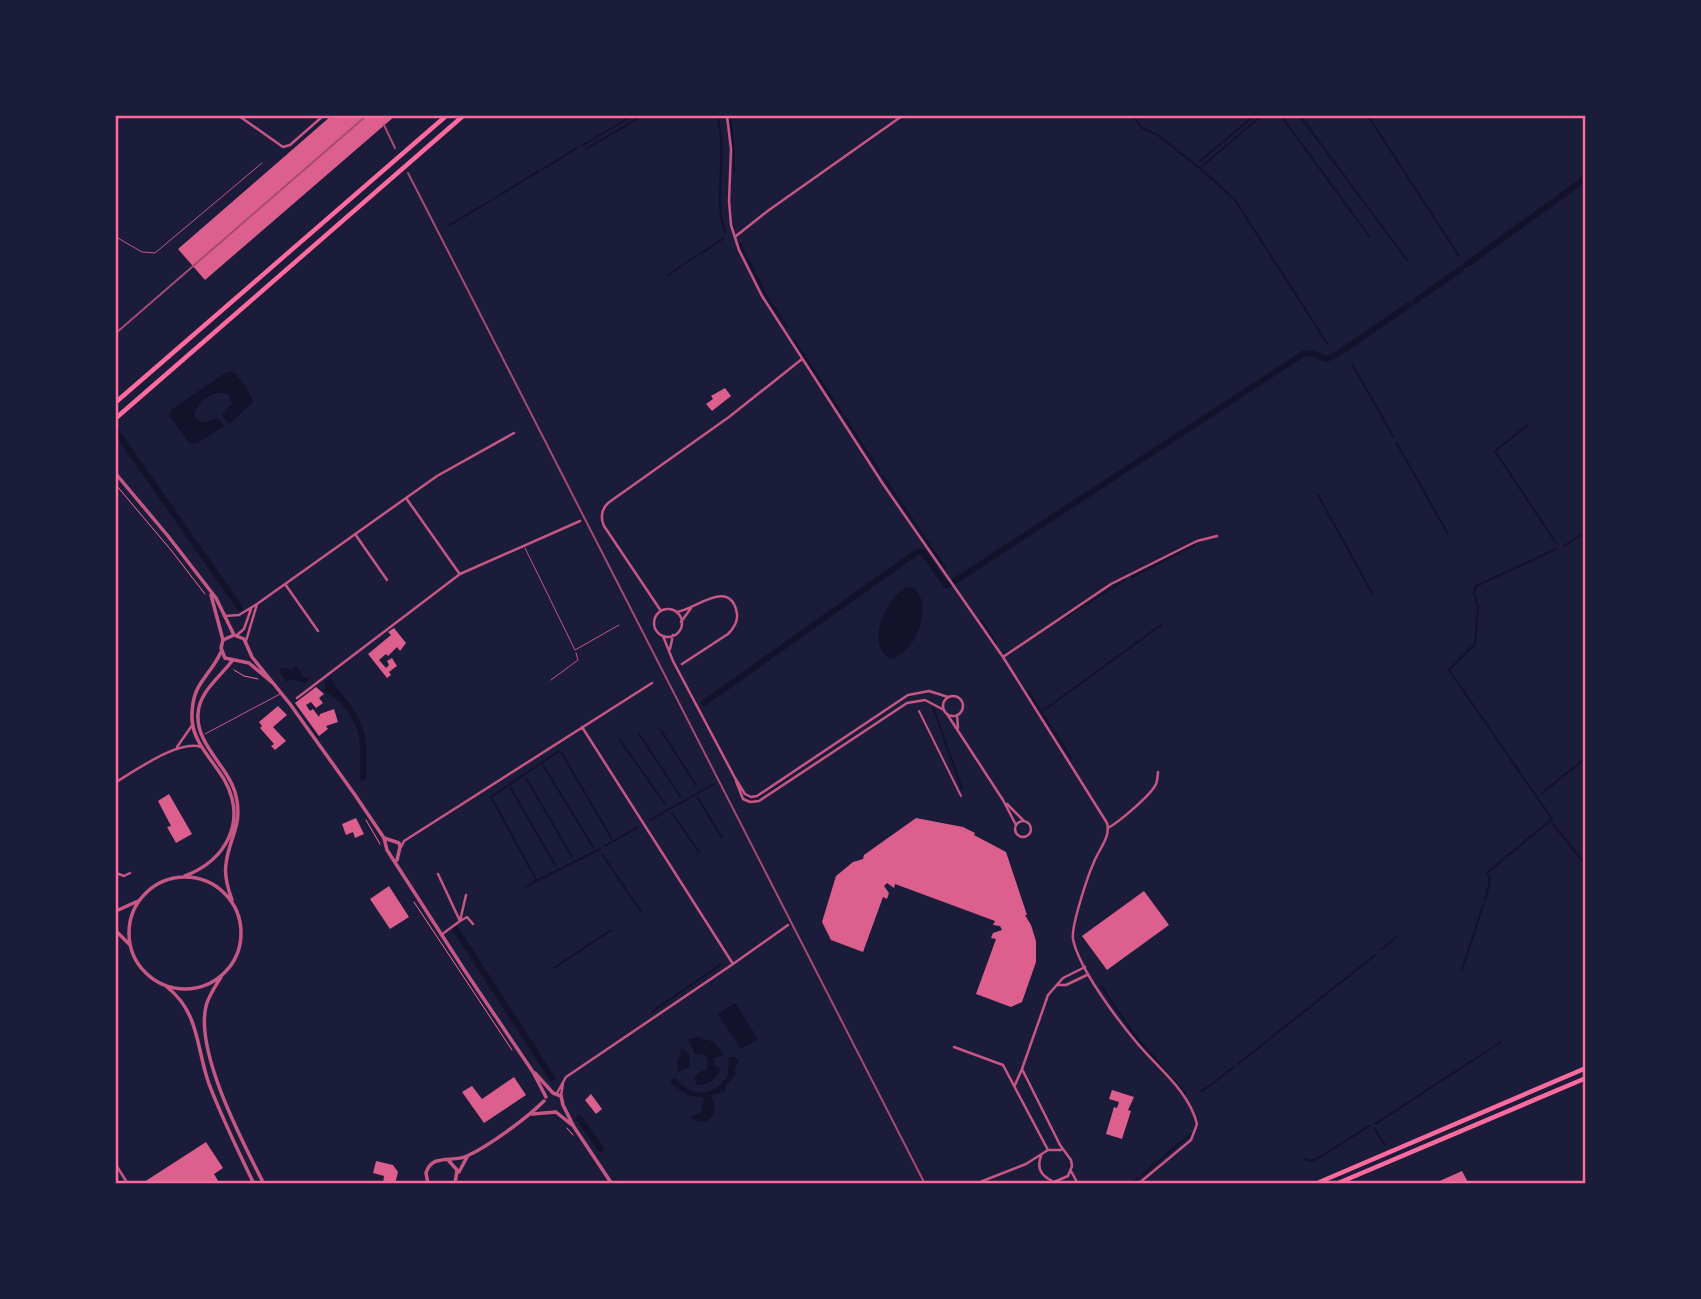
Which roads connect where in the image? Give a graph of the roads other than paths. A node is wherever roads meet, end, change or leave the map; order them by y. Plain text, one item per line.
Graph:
1 (239, 116) edge
2 (323, 116) edge
3 (446, 116) edge
4 (463, 116) edge
5 (727, 116) edge
6 (902, 116) edge
7 (262, 163) dead end
8 (736, 236) junction
9 (116, 237) edge
10 (802, 359) junction
11 (116, 402) edge
12 (116, 418) edge
13 (514, 433) dead end
14 (116, 474) edge
15 (406, 498) junction
16 (580, 521) dead end
17 (355, 534) junction
18 (1217, 536) dead end
19 (524, 546) junction
20 (460, 574) junction
21 (387, 580) dead end
22 (285, 584) junction
23 (209, 595) junction
24 (257, 604) junction
25 (691, 608) junction
26 (661, 611) junction
27 (676, 612) junction
28 (224, 616) junction
29 (681, 622) junction
30 (619, 625) dead end
31 (318, 631) dead end
32 (236, 635) junction
33 (673, 635) junction
34 (663, 636) junction
35 (223, 640) junction
36 (247, 646) junction
37 (575, 650) junction
38 (221, 652) junction
39 (670, 652) junction
40 (1003, 657) junction
41 (239, 660) junction
42 (232, 661) junction
43 (682, 664) dead end
44 (551, 680) dead end
45 (652, 682) dead end
46 (274, 684) junction
47 (282, 693) junction
48 (948, 697) junction
49 (298, 698) dead end
50 (919, 710) dead end
51 (944, 710) junction
52 (947, 714) junction
53 (957, 715) junction
54 (193, 724) junction
55 (582, 727) junction
56 (959, 731) junction
57 (205, 734) dead end
58 (202, 747) junction
59 (174, 749) junction
60 (1158, 772) dead end
61 (734, 778) junction
62 (116, 782) edge
63 (961, 796) dead end
64 (1003, 800) junction
65 (1024, 821) junction
66 (1016, 825) junction
67 (1108, 828) junction
68 (384, 838) junction
69 (395, 841) junction
70 (404, 841) junction
71 (387, 846) junction
72 (399, 849) junction
73 (390, 853) junction
74 (397, 862) junction
75 (116, 873) edge
76 (130, 873) dead end
77 (438, 874) dead end
78 (180, 878) junction
79 (466, 895) dead end
80 (140, 901) junction
81 (234, 906) junction
82 (116, 911) edge
83 (460, 921) junction
84 (472, 925) dead end
85 (788, 925) dead end
86 (116, 931) edge
87 (441, 935) junction
88 (131, 945) junction
89 (733, 964) junction
90 (1084, 967) junction
91 (224, 974) junction
92 (1088, 974) junction
93 (1058, 985) junction
94 (165, 986) junction
95 (954, 1047) dead end
96 (1586, 1068) edge
97 (1022, 1069) junction
98 (533, 1072) junction
99 (1586, 1078) edge
100 (1014, 1085) junction
101 (557, 1094) junction
102 (545, 1099) junction
103 (563, 1105) junction
104 (553, 1112) junction
105 (531, 1114) junction
106 (574, 1127) junction
107 (1048, 1150) junction
108 (1064, 1151) junction
109 (468, 1156) junction
110 (1041, 1156) junction
111 (449, 1161) junction
112 (1026, 1164) junction
113 (116, 1165) edge
114 (1039, 1168) junction
115 (1071, 1171) junction
116 (458, 1174) junction
117 (427, 1181) edge
118 (1056, 1183) edge
119 (128, 1184) edge
120 (254, 1184) edge
121 (264, 1184) edge
122 (422, 1184) edge
123 (456, 1184) edge
124 (612, 1184) edge
125 (975, 1184) edge
126 (1078, 1184) edge
127 (1138, 1184) edge
128 (1315, 1184) edge
129 (1336, 1184) edge

1 - 2 street
3 - 11 highway
4 - 12 highway
5 - 8 street
6 - 8 street
7 - 9 lane
8 - 10 street
10 - 26 street
10 - 40 street
13 - 15 street
14 - 23 street
15 - 17 street
15 - 20 street
16 - 19 street
17 - 21 street
17 - 22 street
18 - 40 street
19 - 20 street
19 - 37 lane
20 - 49 street
22 - 24 street
22 - 31 street
23 - 28 street
23 - 35 street
24 - 28 street
24 - 32 street
24 - 36 street
25 - 27 street
25 - 29 street
25 - 43 street
26 - 27 street
26 - 34 street
27 - 29 street
28 - 32 street
29 - 33 street
30 - 37 lane
32 - 35 street
32 - 36 street
33 - 34 street
33 - 39 street
34 - 39 street
35 - 38 street
36 - 41 street
36 - 46 street
37 - 44 lane
38 - 42 street
38 - 54 street
39 - 61 street
40 - 67 street
41 - 42 street
41 - 46 street
42 - 81 street
45 - 55 street
46 - 47 street
47 - 57 lane
47 - 68 street
48 - 51 street
48 - 53 street
48 - 61 street
50 - 63 street
51 - 52 street
51 - 61 street
52 - 53 street
52 - 56 street
53 - 56 street
54 - 58 street
54 - 59 street
55 - 70 street
55 - 89 street
56 - 64 street
58 - 59 street
58 - 78 street
59 - 62 street
60 - 67 street
64 - 65 street
64 - 66 street
65 - 66 street
65 - 66 street
67 - 90 street
68 - 69 street
68 - 71 street
69 - 70 street
69 - 71 street
69 - 72 street
70 - 72 street
71 - 73 street
72 - 73 street
72 - 74 street
73 - 74 street
74 - 87 street
75 - 76 street
77 - 83 street
78 - 80 street
78 - 81 street
79 - 83 street
80 - 82 street
80 - 88 street
81 - 91 street
83 - 84 street
83 - 87 street
85 - 89 street
86 - 88 street
87 - 98 street
88 - 94 street
89 - 101 street
90 - 92 street
90 - 93 street
91 - 94 street
91 - 121 street
92 - 93 street
92 - 127 street
93 - 97 street
94 - 120 street
95 - 100 street
96 - 128 highway
97 - 100 street
97 - 108 street
98 - 101 street
98 - 102 street
99 - 129 highway
100 - 107 street
101 - 102 street
101 - 103 street
102 - 104 street
102 - 105 street
103 - 104 street
103 - 106 street
104 - 105 street
104 - 106 street
105 - 109 street
106 - 124 street
107 - 108 street
107 - 110 street
108 - 115 street
109 - 111 street
109 - 116 street
110 - 112 street
110 - 114 street
111 - 116 street
111 - 117 street
112 - 114 street
112 - 125 street
113 - 119 street
114 - 118 street
115 - 118 street
115 - 126 street
116 - 123 street
117 - 122 street

